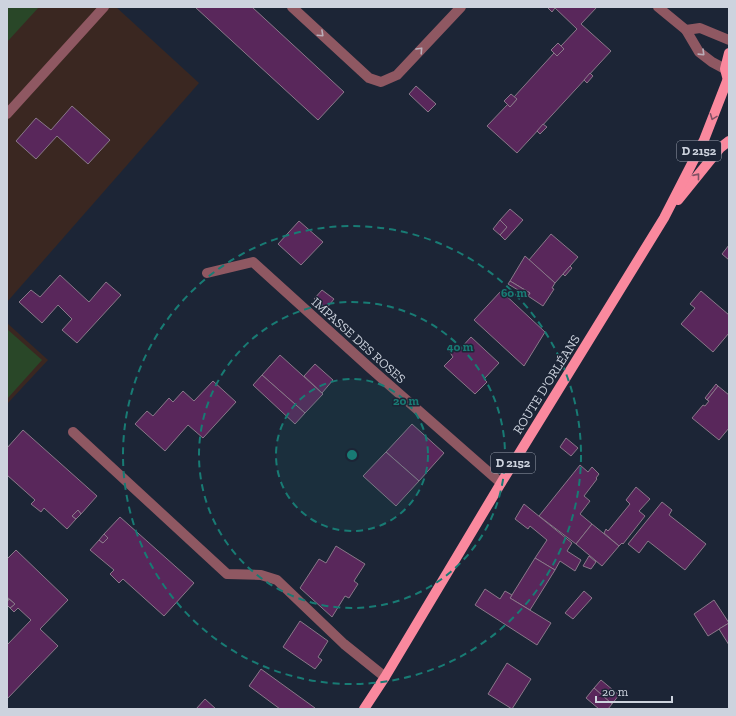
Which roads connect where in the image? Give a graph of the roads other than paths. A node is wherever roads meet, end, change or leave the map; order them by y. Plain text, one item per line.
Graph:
1 (104, 7) edge
2 (292, 7) edge
3 (461, 7) edge
4 (658, 7) edge
5 (686, 30) junction
6 (729, 40) edge
7 (729, 53) edge
8 (726, 69) junction
9 (728, 83) edge
10 (7, 114) edge
11 (729, 141) edge
12 (664, 218) junction
13 (207, 273) dead end
14 (73, 432) dead end
15 (501, 483) junction
16 (385, 677) junction
17 (364, 709) edge

1 - 10 street
2 -> 3 street
4 - 5 street
5 - 6 street
5 -> 8 street
7 - 8 main road
8 - 9 main road
9 -> 12 main road, ROUTE D'ORLÉANS / D 2152
12 -> 11 main road, ROUTE D'ORLÉANS / D 2152
12 - 15 main road, ROUTE D'ORLÉANS / D 2152
13 - 15 street, IMPASSE DES ROSES
14 - 16 street
15 - 16 main road, ROUTE D'ORLÉANS / D 2152
16 - 17 main road, ROUTE D'ORLÉANS / D 2152

